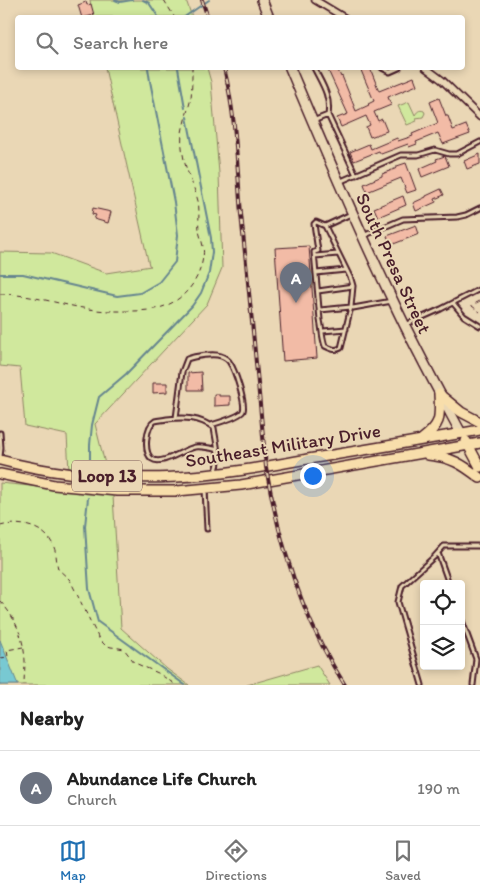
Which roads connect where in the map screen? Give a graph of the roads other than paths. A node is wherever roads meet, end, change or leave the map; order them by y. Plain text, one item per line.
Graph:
1 (262, 0) edge
2 (315, 0) edge
3 (268, 15) edge
4 (340, 15) edge
5 (291, 70) edge
6 (315, 70) edge
7 (429, 70) edge
8 (328, 115) junction
9 (480, 117) edge
10 (312, 122) junction
11 (480, 142) edge
12 (356, 175) junction
13 (339, 182) junction
14 (480, 208) edge
15 (352, 214) junction
16 (324, 226) junction
17 (363, 236) junction
18 (338, 254) junction
19 (315, 256) junction
20 (346, 270) junction
21 (316, 273) junction
22 (353, 286) junction
23 (480, 289) edge
24 (318, 291) junction
25 (392, 301) junction
26 (453, 303) junction
27 (351, 308) junction
28 (320, 310) junction
29 (404, 325) junction
30 (480, 326) edge
31 (346, 329) junction
32 (323, 331) junction
33 (439, 394) junction
34 (176, 418) junction
35 (480, 422) edge
36 (210, 425) junction
37 (480, 430) edge
38 (0, 432) edge
39 (461, 433) junction
40 (420, 440) junction
41 (480, 443) edge
42 (468, 445) junction
43 (218, 450) junction
44 (418, 454) junction
45 (0, 459) edge
46 (480, 467) edge
47 (0, 474) edge
48 (215, 474) junction
49 (480, 478) edge
50 (216, 487) junction
51 (205, 488) junction
52 (207, 529) dead end
53 (480, 546) edge
54 (438, 553) junction
55 (448, 580) edge
56 (464, 625) edge
57 (422, 685) edge
58 (473, 685) edge

1 - 3 main road
2 - 4 street
5 - 10 main road, South Presa Street
6 - 8 lane
7 - 9 street
8 - 10 lane
8 - 12 lane
10 - 13 main road, South Presa Street
11 - 12 lane
12 - 13 lane
13 - 15 main road, South Presa Street
14 - 17 lane
15 - 16 lane
15 - 17 main road, South Presa Street
16 - 18 lane
16 - 19 lane
17 - 25 main road, South Presa Street
18 - 19 lane
18 - 20 lane
19 - 21 lane
20 - 21 lane
20 - 22 lane
21 - 24 lane
22 - 24 lane
22 - 27 lane
23 - 26 lane
24 - 28 lane
25 - 27 lane
25 - 29 main road, South Presa Street
26 - 29 lane
26 - 30 lane
27 - 28 lane
27 - 31 lane
28 - 32 lane
29 - 33 main road, South Presa Street
31 - 32 lane
31 - 32 lane
33 - 35 main road
33 - 39 main road, South Presa Street
33 - 40 main road
34 - 36 lane
34 - 36 lane
34 - 43 lane
36 - 43 lane
37 - 39 main road, Southeast Military Drive / Loop 13
38 - 45 lane
39 - 40 main road, Southeast Military Drive / Loop 13
39 - 42 main road, South Presa Street
40 - 48 main road, Southeast Military Drive / Loop 13
41 - 42 main road, Southeast Military Drive / Loop 13
42 - 44 main road, Southeast Military Drive / Loop 13
42 - 46 main road, South Presa Street
43 - 48 lane
44 - 49 main road
44 - 50 main road, Southeast Military Drive / Loop 13
45 - 48 main road, Southeast Military Drive / Loop 13
47 - 51 main road, Southeast Military Drive / Loop 13
48 - 50 main road
50 - 51 main road, Southeast Military Drive / Loop 13
51 - 52 lane
53 - 54 lane
54 - 55 lane
54 - 57 lane
56 - 58 lane

